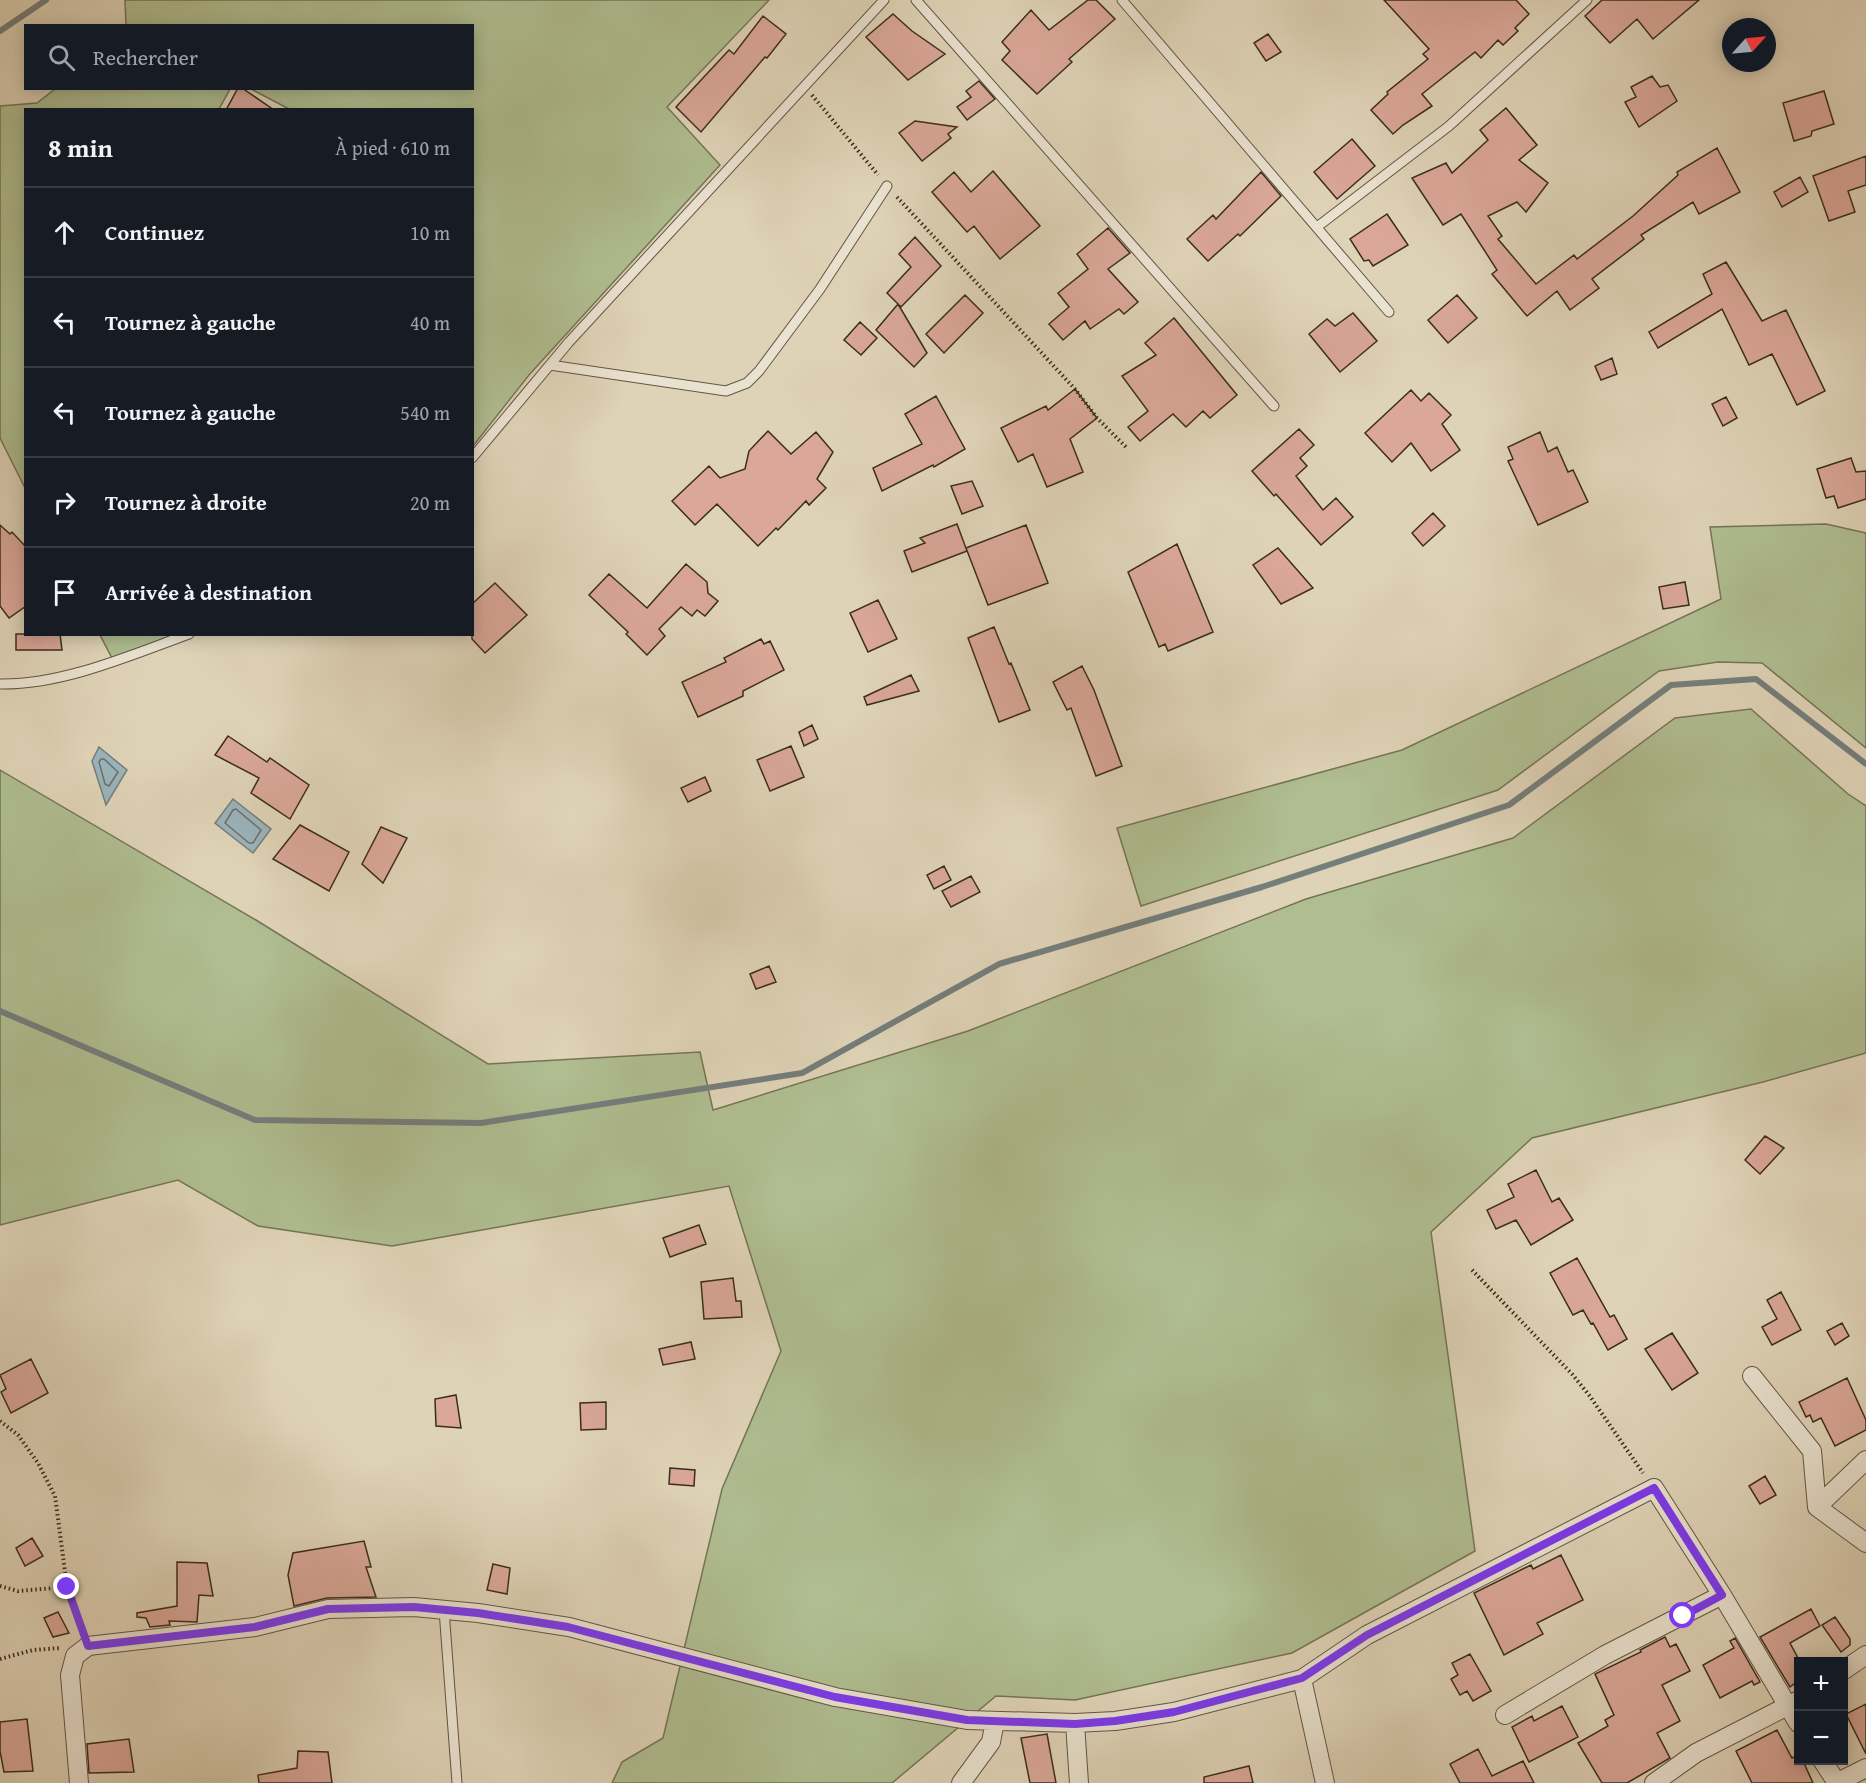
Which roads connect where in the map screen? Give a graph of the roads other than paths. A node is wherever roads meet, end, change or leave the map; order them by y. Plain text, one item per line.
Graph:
1 (884, 0) edge
2 (916, 0) edge
3 (1122, 0) edge
4 (1587, 0) edge
5 (887, 186) road end
6 (1317, 227) junction
7 (1389, 312) dead end
8 (550, 365) junction
9 (1274, 406) dead end
10 (474, 456) edge
11 (183, 636) edge
12 (0, 684) edge
13 (1752, 1376) dead end
14 (1866, 1460) edge
15 (1817, 1507) junction
16 (1866, 1543) edge
17 (1722, 1595) junction
18 (444, 1610) junction
19 (1866, 1654) edge
20 (1848, 1667) edge
21 (1302, 1678) junction
22 (1793, 1704) edge
23 (1505, 1715) dead end
24 (995, 1721) junction
25 (1075, 1724) junction
26 (1825, 1765) edge
27 (1866, 1768) edge
28 (79, 1783) edge
29 (457, 1783) edge
30 (961, 1783) edge
31 (1079, 1783) edge
32 (1325, 1783) edge
33 (1654, 1783) edge
34 (1836, 1783) edge

1 - 8 lane
2 - 9 lane
3 - 6 lane
4 - 6 lane
5 - 8 lane
6 - 7 lane
8 - 10 lane
11 - 12 lane
13 - 15 street
14 - 15 street
15 - 16 street
17 - 21 street
17 - 22 street
17 - 23 street
18 - 24 street
18 - 28 street
18 - 29 lane
19 - 20 street
21 - 25 street
21 - 32 street
22 - 33 street
24 - 25 street
24 - 30 street
25 - 31 street
26 - 34 street
27 - 34 street

